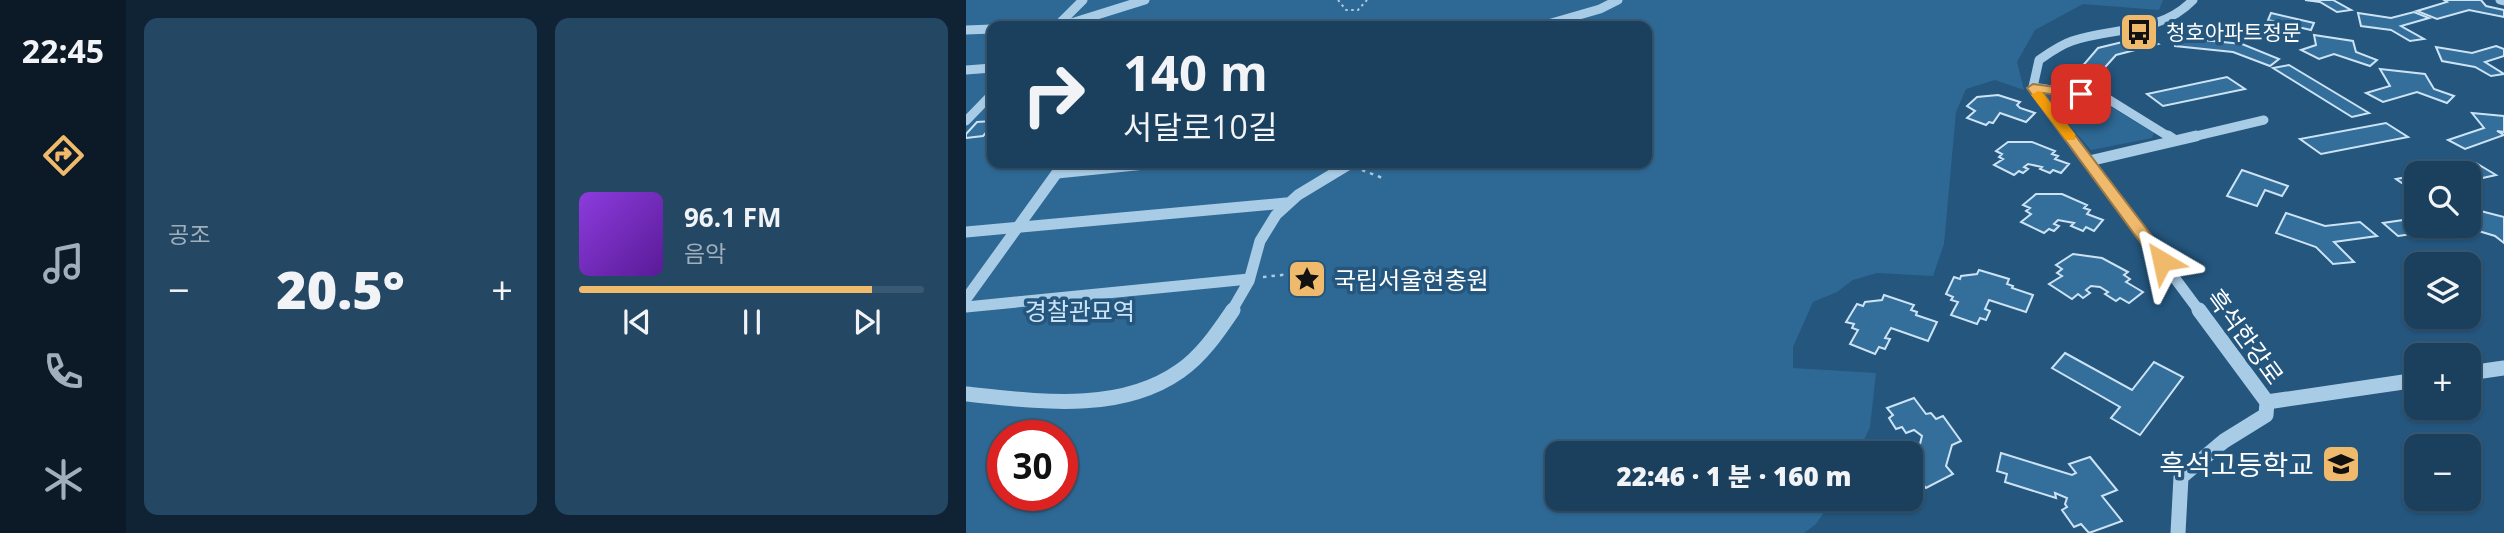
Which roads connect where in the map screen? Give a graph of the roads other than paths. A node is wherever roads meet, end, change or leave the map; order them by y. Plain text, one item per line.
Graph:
1 (1083, 0) edge
2 (1145, 0) edge
3 (1618, 0) edge
4 (2193, 0) edge
5 (1062, 21) edge
6 (1080, 21) edge
7 (1560, 21) edge
8 (987, 29) edge
9 (966, 30) edge
10 (987, 68) edge
11 (966, 70) edge
12 (2033, 89) junction
13 (987, 99) edge
14 (968, 118) edge
15 (2264, 120) dead end
16 (2174, 140) junction
17 (2089, 161) junction
18 (1061, 168) edge
19 (1343, 168) edge
20 (1286, 203) junction
21 (1018, 227) junction
22 (966, 232) edge
23 (1250, 279) junction
24 (966, 299) edge
25 (966, 307) edge
26 (2504, 368) edge
27 (2481, 371) edge
28 (2404, 383) edge
29 (966, 394) edge
30 (2267, 409) junction
31 (2178, 533) edge

1 - 5 lane
2 - 6 street
3 - 7 lane
4 - 12 street
8 - 9 street
10 - 11 street
12 - 16 street
12 - 17 street, 흑석한강로
13 - 14 street
15 - 16 street
16 - 17 street
17 - 30 street, 흑석한강로
18 - 21 street
19 - 20 street
20 - 21 street
20 - 23 street
21 - 22 street
21 - 24 street
23 - 25 street
23 - 29 street
26 - 27 street
28 - 30 street
30 - 31 street, 흑석한강로

